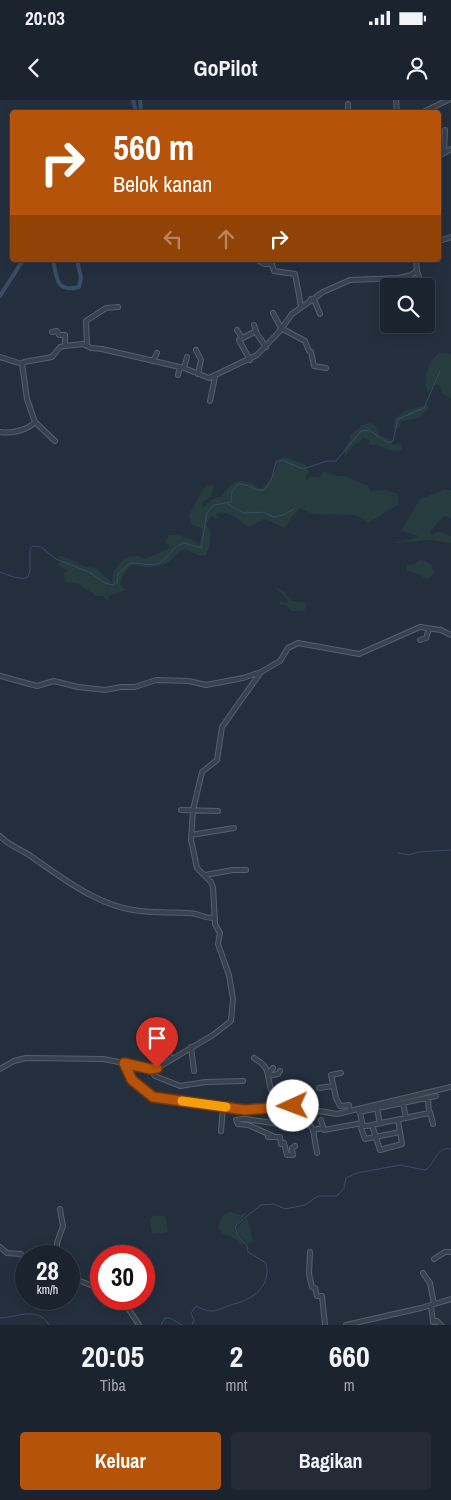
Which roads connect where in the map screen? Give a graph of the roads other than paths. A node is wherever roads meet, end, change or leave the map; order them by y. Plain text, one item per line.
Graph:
1 (435, 100) edge
2 (448, 100) edge
3 (348, 104) dead end
4 (436, 105) junction
5 (348, 110) edge
6 (427, 110) edge
7 (445, 130) dead end
8 (445, 141) junction
9 (441, 142) edge
10 (451, 149) edge
11 (444, 152) junction
12 (441, 154) edge
13 (261, 262) edge
14 (416, 262) edge
15 (417, 271) junction
16 (419, 278) edge
17 (311, 299) junction
18 (301, 306) junction
19 (118, 307) dead end
20 (273, 313) dead end
21 (320, 314) dead end
22 (254, 324) dead end
23 (282, 329) junction
24 (238, 330) dead end
25 (256, 331) junction
26 (52, 332) dead end
27 (242, 338) junction
28 (65, 346) junction
29 (87, 346) junction
30 (266, 347) junction
31 (196, 350) dead end
32 (157, 353) dead end
33 (186, 356) dead end
34 (0, 357) edge
35 (250, 360) junction
36 (153, 361) junction
37 (22, 364) junction
38 (182, 367) junction
39 (326, 368) dead end
40 (198, 374) junction
41 (178, 375) dead end
42 (215, 377) junction
43 (210, 401) dead end
44 (35, 422) junction
45 (0, 432) edge
46 (55, 441) dead end
47 (429, 629) junction
48 (451, 635) edge
49 (420, 640) dead end
50 (262, 672) junction
51 (0, 676) edge
52 (181, 810) dead end
53 (192, 810) junction
54 (218, 811) dead end
55 (234, 828) dead end
56 (191, 835) junction
57 (0, 836) edge
58 (246, 870) dead end
59 (205, 875) junction
60 (215, 918) junction
61 (148, 1029) dead end
62 (191, 1047) junction
63 (254, 1058) dead end
64 (172, 1059) junction
65 (124, 1063) junction
66 (273, 1068) dead end
67 (0, 1069) edge
68 (150, 1069) junction
69 (280, 1070) dead end
70 (194, 1071) dead end
71 (341, 1073) dead end
72 (268, 1075) junction
73 (243, 1081) dead end
74 (334, 1086) junction
75 (451, 1087) edge
76 (319, 1088) dead end
77 (436, 1096) dead end
78 (428, 1098) junction
79 (403, 1103) junction
80 (275, 1106) junction
81 (223, 1107) junction
82 (296, 1107) junction
83 (377, 1109) junction
84 (359, 1110) junction
85 (350, 1111) junction
86 (430, 1112) junction
87 (406, 1118) junction
88 (285, 1120) dead end
89 (321, 1120) dead end
90 (398, 1120) junction
91 (295, 1121) junction
92 (380, 1123) junction
93 (362, 1124) junction
94 (433, 1124) dead end
95 (372, 1125) junction
96 (322, 1128) junction
97 (314, 1130) junction
98 (221, 1131) dead end
99 (400, 1132) junction
100 (268, 1137) dead end
101 (274, 1137) junction
102 (375, 1137) junction
103 (295, 1146) dead end
104 (318, 1153) dead end
105 (60, 1209) dead end
106 (57, 1245) edge
107 (0, 1248) edge
108 (310, 1252) dead end
109 (451, 1252) edge
110 (15, 1254) edge
111 (434, 1259) dead end
112 (423, 1273) dead end
113 (451, 1299) edge
114 (433, 1304) junction
115 (129, 1310) edge
116 (139, 1325) edge
117 (325, 1325) edge
118 (346, 1325) edge
119 (441, 1325) edge

1 - 4 street
2 - 4 street
3 - 5 street
4 - 6 street
7 - 8 street
8 - 9 street
8 - 11 street
10 - 11 street
11 - 12 street
13 - 18 street
14 - 15 street
15 - 16 street
15 - 17 street
17 - 18 street
17 - 21 street
18 - 23 street
19 - 29 street
20 - 23 street
22 - 25 street
23 - 30 street
23 - 39 street
24 - 27 street
25 - 27 street
25 - 30 street
26 - 28 street
27 - 35 street
28 - 29 street
28 - 37 street
29 - 36 street
30 - 35 street
31 - 40 street
32 - 36 street
33 - 38 street
34 - 37 street
35 - 42 street
36 - 38 street
37 - 44 street
38 - 40 street
38 - 41 street
40 - 42 street
42 - 43 street
44 - 45 street
44 - 46 street
47 - 48 street
47 - 49 street
47 - 50 street
50 - 51 street
50 - 53 street
52 - 53 street
53 - 54 street
53 - 56 street
55 - 56 street
56 - 59 street
57 - 60 street
58 - 59 street
59 - 60 street
60 - 62 street
61 - 64 street
62 - 64 street
62 - 70 street
63 - 72 street
64 - 68 street
65 - 67 street
65 - 68 street
65 - 81 street
66 - 72 street
68 - 73 street
69 - 72 street
71 - 74 street
72 - 80 street
74 - 76 street
74 - 85 street
75 - 84 street
77 - 78 street
78 - 79 street
78 - 86 street
79 - 83 street
79 - 87 street
80 - 81 street
80 - 82 street
81 - 98 street
82 - 85 street
82 - 91 street
83 - 84 street
83 - 92 street
84 - 85 street
84 - 93 street
86 - 87 street
86 - 94 street
87 - 90 street
88 - 91 street
89 - 96 street
90 - 92 street
90 - 99 street
91 - 97 street
91 - 101 street
92 - 95 street
93 - 95 street
93 - 96 street
93 - 102 street
95 - 102 street
96 - 97 street
97 - 104 street
99 - 102 street
99 - 102 street
100 - 101 street
101 - 103 street
105 - 106 street
107 - 110 street
108 - 117 street
109 - 111 street
112 - 114 street
113 - 114 street
114 - 118 street
114 - 119 street
115 - 116 street

